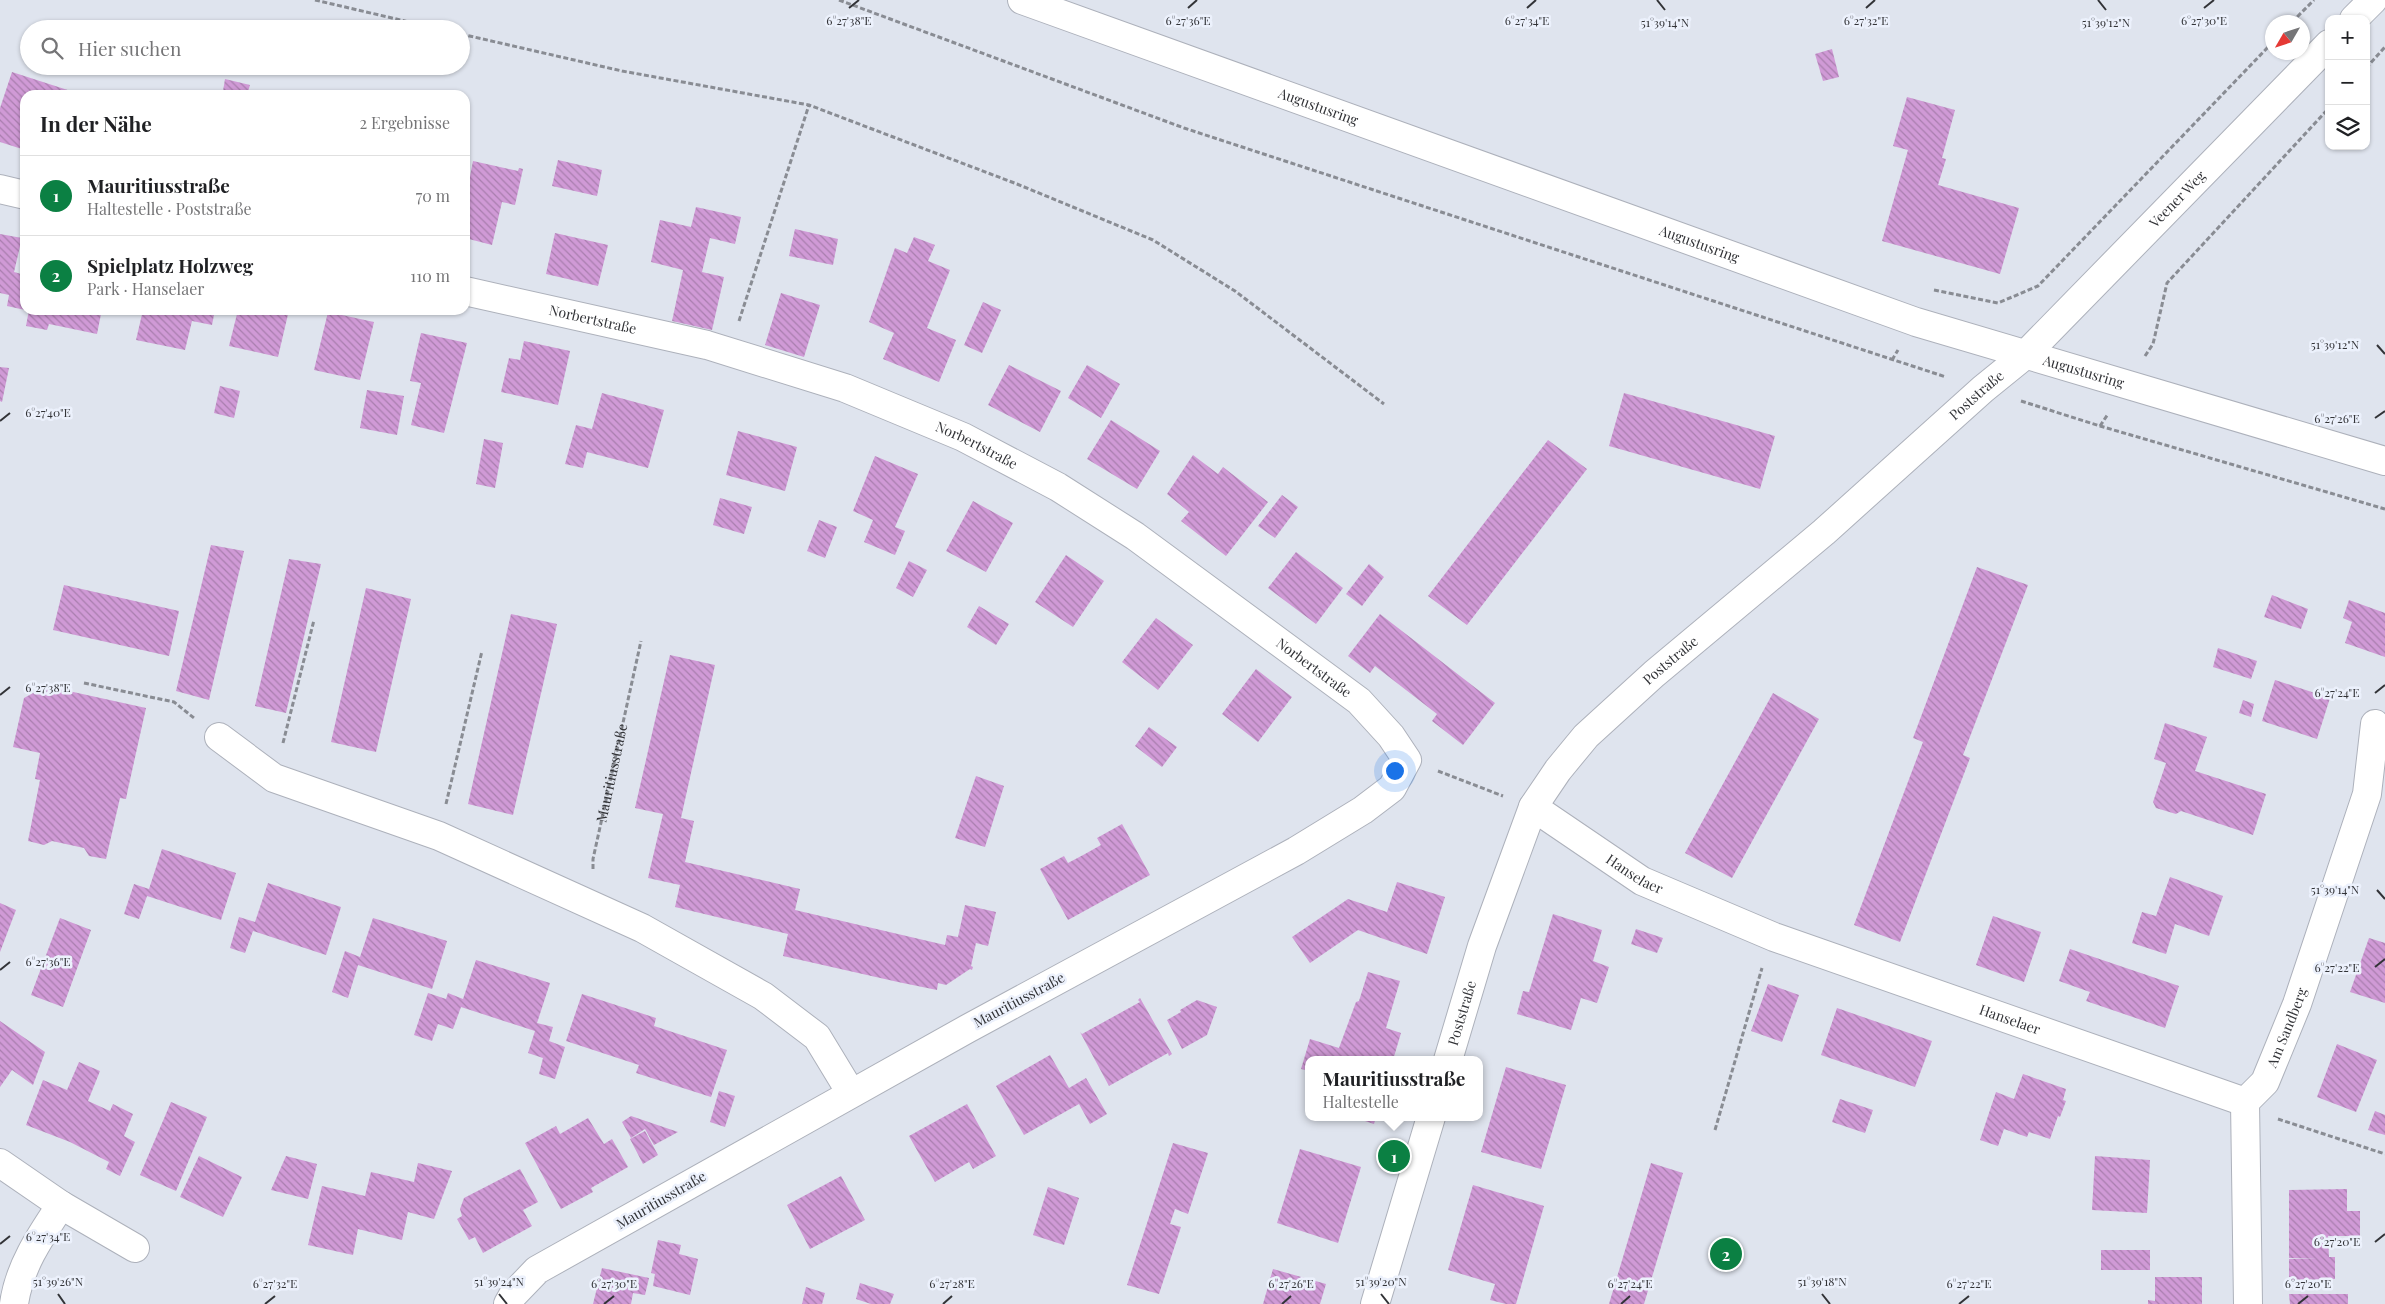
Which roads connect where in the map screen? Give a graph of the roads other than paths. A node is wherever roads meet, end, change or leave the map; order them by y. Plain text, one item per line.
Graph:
1 (1022, 0) edge
2 (2373, 0) edge
3 (2358, 15) edge
4 (2325, 48) edge
5 (0, 189) edge
6 (20, 194) edge
7 (470, 292) edge
8 (2025, 355) junction
9 (2385, 462) edge
10 (2375, 724) dead end
11 (219, 737) road end
12 (1407, 760) joint
13 (1533, 807) junction
14 (1449, 1056) edge
15 (851, 1093) junction
16 (2245, 1102) junction
17 (1430, 1121) edge
18 (0, 1163) edge
19 (61, 1204) junction
20 (135, 1248) dead end
21 (14, 1304) edge
22 (508, 1304) edge
23 (1376, 1304) edge
24 (2248, 1304) edge

1 - 8 street, Augustusring
2 - 3 street
4 - 8 street, Veener Weg
5 - 6 street
7 - 12 street, Norbertstraße
8 - 9 street, Augustusring
8 - 13 street, Poststraße
10 - 16 street, Am Sandberg
11 - 15 street
12 - 15 street, Mauritiusstraße
13 - 14 street, Poststraße
13 - 16 street, Hanselaer
15 - 22 street, Mauritiusstraße
16 - 24 street
17 - 23 street
18 - 19 street
19 - 20 street
19 - 21 street

